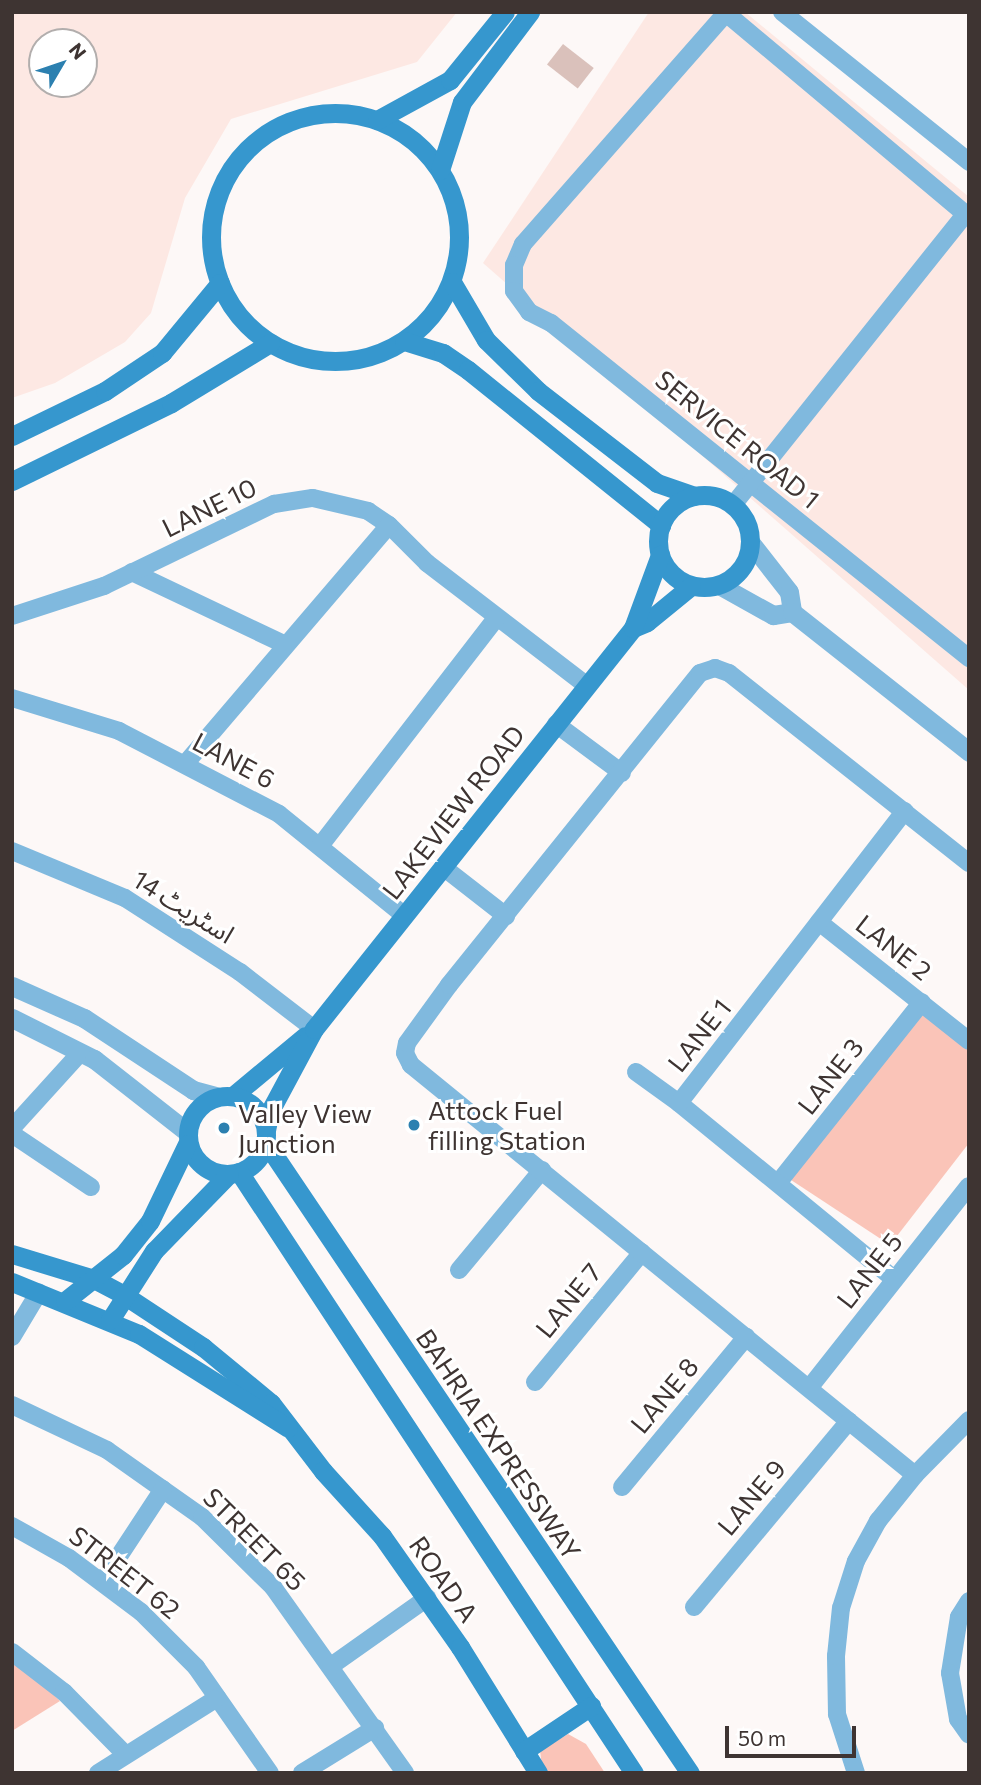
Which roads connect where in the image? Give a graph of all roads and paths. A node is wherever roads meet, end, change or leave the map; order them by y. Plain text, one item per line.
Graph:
1 (505, 12) edge
2 (530, 12) edge
3 (782, 12) edge
4 (377, 120) junction
5 (969, 162) edge
6 (440, 170) junction
7 (967, 215) edge
8 (452, 282) junction
9 (220, 283) junction
10 (404, 341) junction
11 (270, 343) junction
12 (12, 436) edge
13 (12, 481) edge
14 (750, 482) junction
15 (694, 496) junction
16 (733, 505) junction
17 (389, 525) junction
18 (661, 525) junction
19 (750, 542) junction
20 (660, 555) junction
21 (132, 572) junction
22 (719, 585) junction
23 (691, 586) junction
24 (793, 612) junction
25 (12, 615) edge
26 (496, 618) junction
27 (633, 628) junction
28 (286, 645) junction
29 (969, 658) edge
30 (586, 685) junction
31 (12, 698) edge
32 (556, 724) junction
33 (969, 752) edge
34 (186, 764) junction
35 (622, 773) junction
36 (905, 811) junction
37 (320, 845) junction
38 (12, 851) edge
39 (969, 863) edge
40 (443, 867) junction
41 (405, 916) junction
42 (506, 916) junction
43 (819, 922) junction
44 (12, 986) edge
45 (922, 1002) junction
46 (12, 1018) edge
47 (314, 1029) junction
48 (969, 1041) edge
49 (80, 1053) junction
50 (636, 1072) dead end
51 (225, 1096) junction
52 (679, 1103) junction
53 (12, 1128) edge
54 (12, 1134) edge
55 (266, 1136) junction
56 (187, 1138) junction
57 (542, 1170) junction
58 (234, 1173) junction
59 (778, 1183) junction
60 (91, 1187) dead end
61 (966, 1197) edge
62 (642, 1252) junction
63 (12, 1254) edge
64 (459, 1270) dead end
65 (94, 1279) junction
66 (894, 1279) junction
67 (12, 1282) edge
68 (39, 1292) junction
69 (124, 1295) junction
70 (65, 1301) junction
71 (110, 1320) junction
72 (12, 1337) edge
73 (746, 1337) junction
74 (535, 1382) dead end
75 (810, 1387) junction
76 (12, 1405) edge
77 (969, 1420) edge
78 (849, 1421) junction
79 (289, 1429) junction
80 (915, 1475) junction
81 (622, 1487) dead end
82 (163, 1489) junction
83 (12, 1526) edge
84 (102, 1582) junction
85 (427, 1598) junction
86 (969, 1601) edge
87 (694, 1607) dead end
88 (12, 1652) edge
89 (331, 1666) junction
90 (217, 1698) junction
91 (591, 1706) junction
92 (964, 1717) edge
93 (375, 1728) junction
94 (969, 1735) edge
95 (524, 1751) junction
96 (127, 1755) junction
97 (98, 1773) edge
98 (270, 1773) edge
99 (302, 1773) edge
100 (405, 1773) edge
101 (538, 1773) edge
102 (634, 1773) edge
103 (690, 1773) edge
104 (856, 1773) edge

1 - 4 main road
2 - 6 main road
3 - 5 street
4 - 6 main road
4 - 9 main road
6 - 8 main road
7 - 14 street
7 - 14 street, SERVICE ROAD 1
8 - 10 main road
8 - 15 main road
9 - 11 main road
9 - 12 main road
10 - 11 main road
10 - 18 main road
11 - 13 main road
14 - 16 street
14 - 29 street, SERVICE ROAD 1
15 - 16 main road
15 - 18 main road
16 - 19 main road
17 - 21 street, LANE 10
17 - 26 street, LANE 10
17 - 28 street
18 - 20 main road
19 - 22 main road
19 - 24 street
20 - 23 main road
20 - 27 main road
21 - 25 street, LANE 10
21 - 28 street
22 - 23 main road
22 - 24 street
23 - 27 main road
24 - 33 street
26 - 30 street, LANE 10
26 - 37 street
27 - 30 main road, LAKEVIEW ROAD
28 - 34 street
30 - 32 main road, LAKEVIEW ROAD
31 - 34 street, LANE 6
32 - 35 street
32 - 40 main road, LAKEVIEW ROAD
34 - 37 street, LANE 6
35 - 36 street
35 - 42 street
36 - 39 street
36 - 43 street, LANE 1
37 - 41 street, LANE 6
38 - 47 street, اسٹریٹ 14
40 - 41 main road, LAKEVIEW ROAD
40 - 42 street
41 - 47 main road, LAKEVIEW ROAD
42 - 57 street
43 - 45 street, LANE 2
43 - 52 street, LANE 1
44 - 51 street
45 - 48 street, LANE 2
45 - 59 street, LANE 3
46 - 49 street
47 - 51 main road
47 - 55 main road
49 - 53 street
49 - 56 street
50 - 52 street
51 - 55 main road
51 - 56 main road
52 - 59 street, LANE 1
54 - 60 street
55 - 58 main road
55 - 103 main road, BAHRIA EXPRESSWAY
56 - 58 main road
56 - 65 main road
57 - 62 street
57 - 64 street
58 - 69 main road
58 - 91 main road
59 - 66 street, LANE 1
61 - 66 street, LANE 5
62 - 73 street
62 - 74 street, LANE 7
63 - 65 main road, ROAD A
65 - 69 main road, ROAD A
65 - 70 main road
66 - 75 street, LANE 5
67 - 68 main road
68 - 70 main road
68 - 72 street
69 - 71 main road
69 - 79 main road, ROAD A
70 - 71 main road
71 - 79 main road
73 - 75 street
73 - 81 street, LANE 8
75 - 78 street
76 - 82 street, STREET 65
77 - 80 street
78 - 80 street
78 - 87 street, LANE 9
79 - 85 main road, ROAD A
80 - 104 street
82 - 84 street
82 - 89 street, STREET 65
83 - 84 street, STREET 62
84 - 90 street, STREET 62
85 - 89 street
85 - 95 main road, ROAD A
86 - 92 street
88 - 96 street
89 - 93 street, STREET 65
90 - 96 street
90 - 98 street, STREET 62
91 - 95 main road
91 - 102 main road
92 - 94 street
93 - 99 street
93 - 100 street, STREET 65
95 - 101 main road, ROAD A
96 - 97 street

